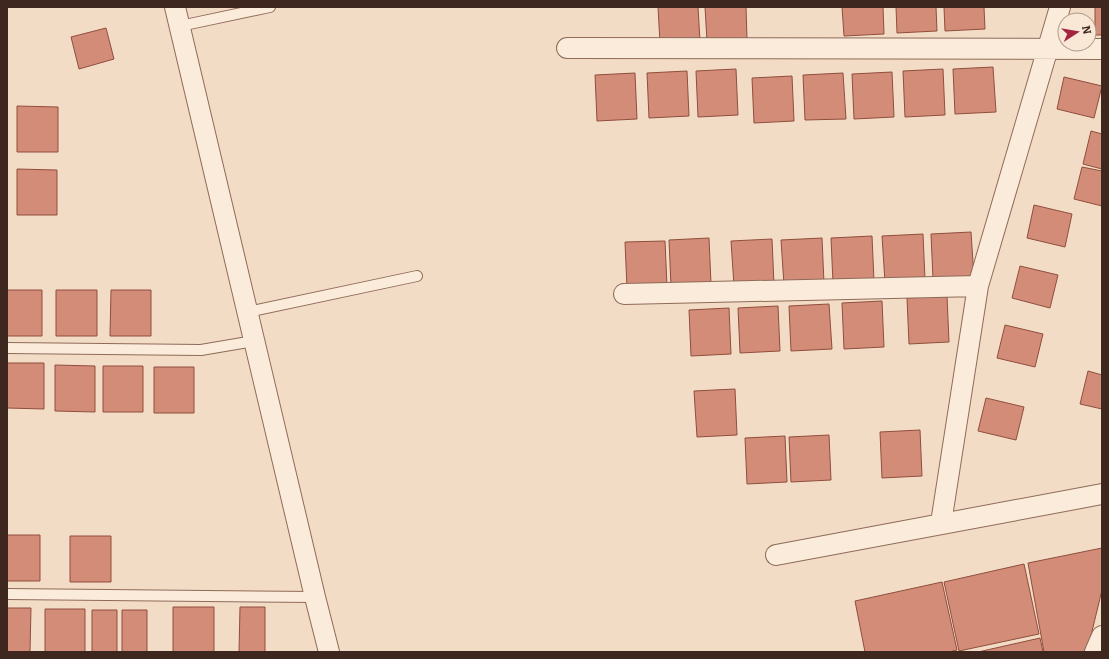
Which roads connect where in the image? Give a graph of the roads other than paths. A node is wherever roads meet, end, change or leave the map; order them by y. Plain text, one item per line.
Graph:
1 (175, 7) edge
2 (270, 7) edge
3 (1060, 7) edge
4 (180, 26) junction
5 (567, 48) dead end
6 (1102, 49) edge
7 (1047, 50) junction
8 (417, 276) dead end
9 (978, 286) junction
10 (624, 294) dead end
11 (247, 312) junction
12 (254, 341) junction
13 (7, 348) edge
14 (1102, 494) edge
15 (941, 523) junction
16 (776, 555) dead end
17 (7, 594) edge
18 (314, 597) junction
19 (1102, 636) edge
20 (329, 652) edge
21 (1095, 652) edge

1 - 4 street
2 - 4 lane
3 - 7 street
4 - 11 street
5 - 7 street
6 - 7 street
7 - 9 street
8 - 11 lane
9 - 10 street
9 - 15 street
11 - 12 street
12 - 13 lane
12 - 18 street
14 - 15 street
15 - 16 street
17 - 18 lane
18 - 20 street
19 - 21 street

